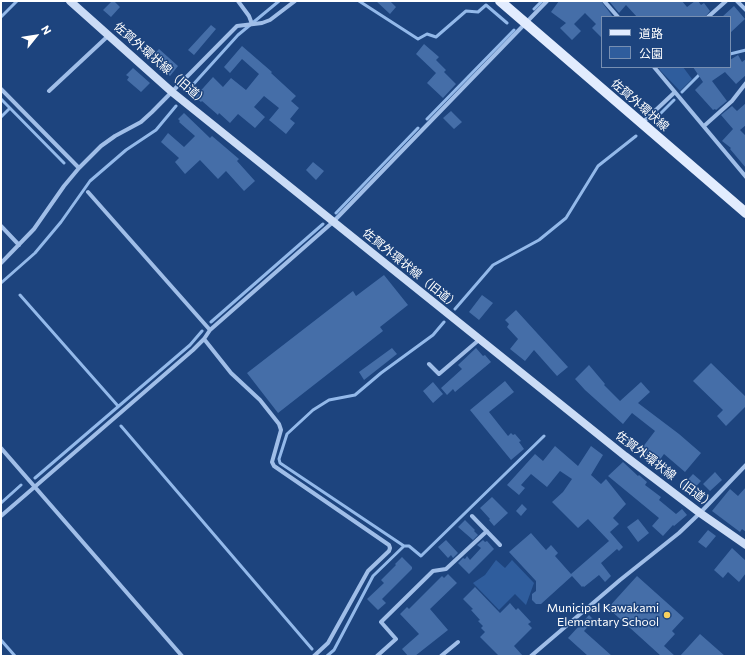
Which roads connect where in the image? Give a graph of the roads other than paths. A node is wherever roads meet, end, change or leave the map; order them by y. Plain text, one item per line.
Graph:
1 (70, 1) edge
2 (238, 1) edge
3 (295, 1) edge
4 (500, 1) edge
5 (547, 1) edge
6 (604, 1) edge
7 (726, 1) edge
8 (737, 1) edge
9 (746, 10) edge
10 (617, 16) edge
11 (709, 16) edge
12 (526, 23) junction
13 (252, 24) junction
14 (109, 35) junction
15 (656, 68) edge
16 (746, 84) edge
17 (1, 89) edge
18 (49, 91) dead end
19 (172, 92) junction
20 (675, 92) junction
21 (642, 123) junction
22 (704, 126) junction
23 (79, 168) junction
24 (746, 177) edge
25 (88, 192) dead end
26 (746, 213) edge
27 (333, 222) junction
28 (1, 226) edge
29 (19, 245) junction
30 (1, 263) edge
31 (210, 330) junction
32 (480, 339) junction
33 (204, 340) junction
34 (429, 364) dead end
35 (1, 448) edge
36 (746, 465) edge
37 (34, 486) junction
38 (700, 513) junction
39 (1, 516) edge
40 (472, 516) dead end
41 (486, 531) junction
42 (500, 545) dead end
43 (746, 545) edge
44 (458, 642) dead end
45 (182, 656) edge
46 (314, 656) edge
47 (377, 656) edge
48 (441, 656) edge
49 (530, 656) edge

1 - 14 street, 佐賀外環状線（旧道）
2 - 13 street
3 - 13 street
4 - 12 main road, 佐賀外環状線
5 - 12 street
6 - 10 street
7 - 11 street
8 - 9 street
12 - 21 main road, 佐賀外環状線
12 - 27 street
13 - 19 street
14 - 18 street
14 - 19 street, 佐賀外環状線（旧道）
15 - 20 street
16 - 22 street
17 - 23 street
19 - 23 street
19 - 27 street, 佐賀外環状線（旧道）
20 - 21 street
20 - 22 street
21 - 26 main road, 佐賀外環状線
22 - 24 street
23 - 29 street
25 - 31 street
27 - 31 street
27 - 32 street, 佐賀外環状線（旧道）
28 - 29 street
29 - 30 street
31 - 33 street
32 - 34 street
32 - 38 street, 佐賀外環状線（旧道）
33 - 37 street
33 - 46 street
35 - 37 street
36 - 38 street
37 - 39 street
37 - 45 street
38 - 43 street, 佐賀外環状線（旧道）
38 - 49 street
40 - 41 street
41 - 42 street
41 - 47 street
44 - 48 street

